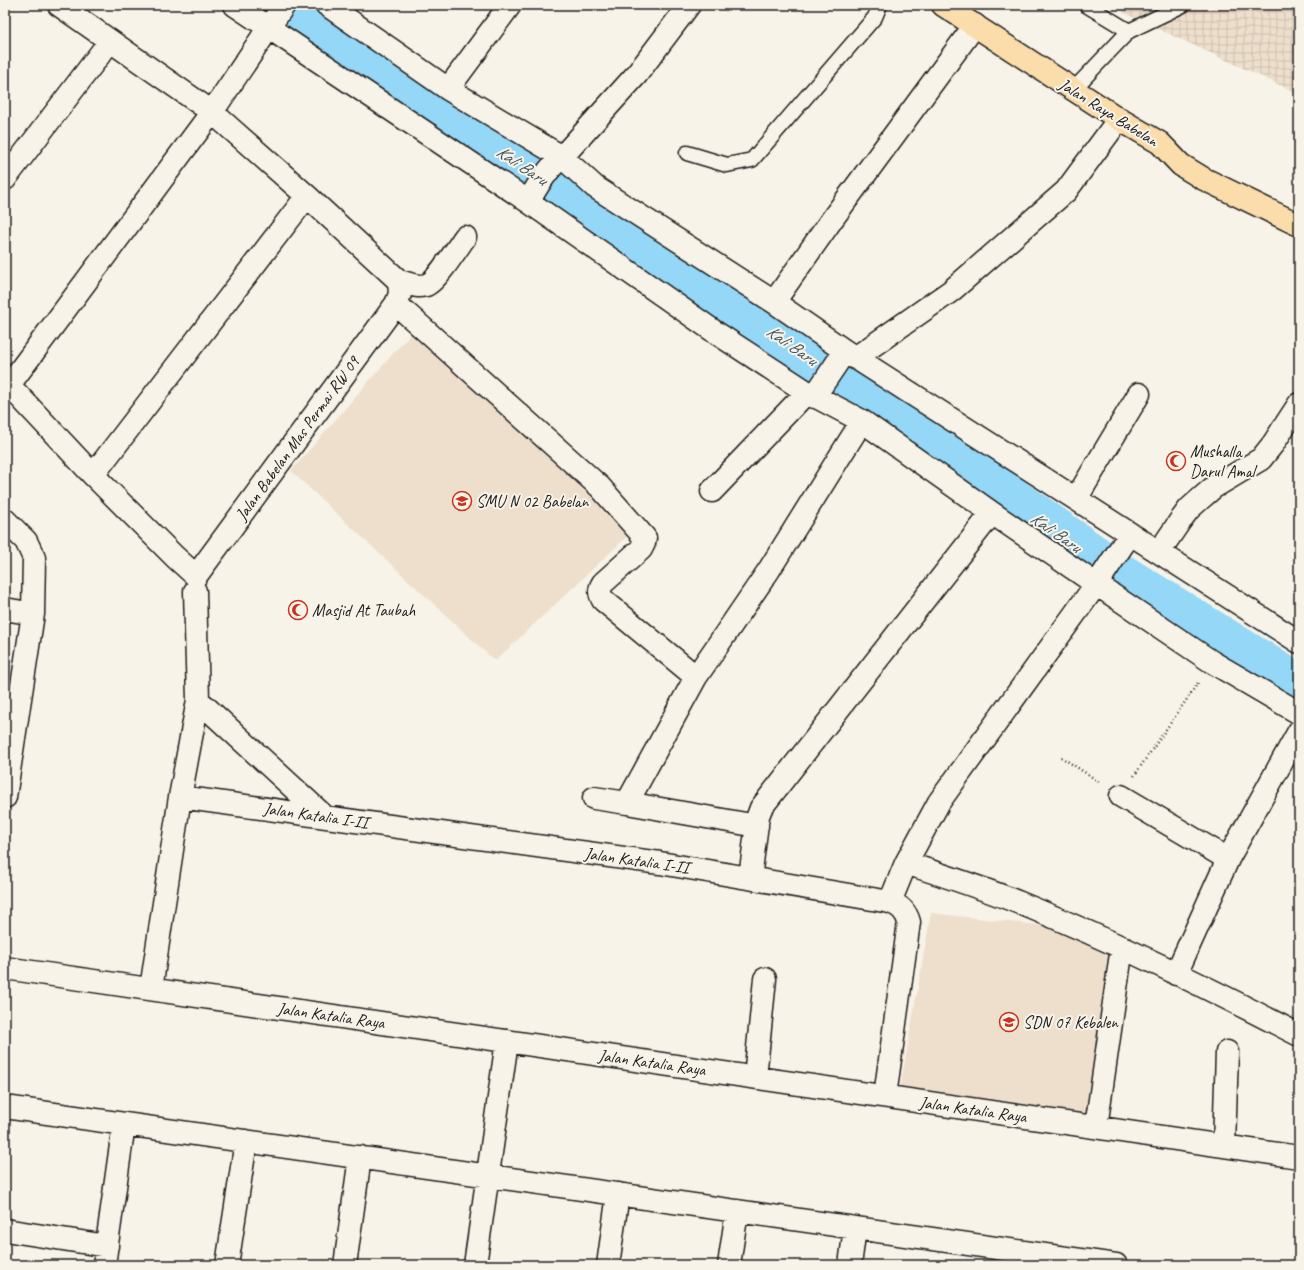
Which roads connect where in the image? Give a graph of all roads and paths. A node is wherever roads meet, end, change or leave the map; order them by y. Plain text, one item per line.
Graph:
1 (59, 5) edge
2 (235, 5) edge
3 (327, 5) edge
4 (510, 5) edge
5 (688, 5) edge
6 (880, 5) edge
7 (942, 5) edge
8 (1086, 5) edge
9 (1183, 5) edge
10 (275, 18) edge
11 (975, 25) junction
12 (1129, 31) junction
13 (110, 41) junction
14 (448, 89) junction
15 (1073, 90) junction
16 (212, 112) junction
17 (1119, 119) junction
18 (687, 153) dead end
19 (559, 159) junction
20 (5, 179) edge
21 (307, 196) junction
22 (531, 199) junction
23 (1299, 225) edge
24 (465, 237) dead end
25 (398, 281) junction
26 (774, 302) junction
27 (396, 304) junction
28 (848, 355) junction
29 (7, 383) edge
30 (813, 393) junction
31 (1140, 394) dead end
32 (1299, 404) edge
33 (862, 421) junction
34 (93, 475) junction
35 (712, 491) dead end
36 (1076, 499) junction
37 (992, 513) junction
38 (5, 520) edge
39 (1130, 534) junction
40 (1159, 552) junction
41 (1098, 582) junction
42 (195, 591) dead end
43 (5, 609) edge
44 (33, 614) junction
45 (1299, 642) edge
46 (1212, 662) junction
47 (696, 677) junction
48 (198, 700) junction
49 (1299, 713) edge
50 (1299, 731) edge
51 (1061, 757) dead end
52 (7, 769) edge
53 (1121, 796) junction
54 (5, 797) edge
55 (180, 797) junction
56 (594, 798) dead end
57 (627, 804) junction
58 (324, 816) junction
59 (757, 826) junction
60 (1228, 859) junction
61 (906, 863) junction
62 (750, 878) junction
63 (890, 902) junction
64 (1122, 947) junction
65 (5, 968) edge
66 (1176, 974) junction
67 (765, 979) dead end
68 (151, 989) junction
69 (1299, 1035) edge
70 (507, 1041) junction
71 (1227, 1052) dead end
72 (755, 1078) junction
73 (886, 1096) junction
74 (5, 1107) edge
75 (124, 1124) junction
76 (1096, 1127) junction
77 (246, 1141) junction
78 (1224, 1146) junction
79 (1299, 1157) edge
80 (360, 1158) junction
81 (488, 1176) junction
82 (618, 1194) junction
83 (737, 1211) junction
84 (855, 1228) junction
85 (5, 1230) edge
86 (105, 1256) edge
87 (1057, 1261) edge
88 (227, 1265) edge
89 (345, 1265) edge
90 (475, 1265) edge
91 (608, 1265) edge
92 (729, 1265) edge
93 (850, 1265) edge
94 (1116, 1265) edge

1 - 13 street
2 - 10 street
3 - 14 street
4 - 14 street
5 - 19 street
6 - 18 lane
7 - 11 main road, Jalan Raya Babelan
8 - 12 lane
9 - 12 lane
10 - 16 street, Jalan Babelan Mas Permai RW 09
10 - 22 street
11 - 15 main road, Jalan Raya Babelan
11 - 26 street
12 - 15 lane
13 - 16 street
13 - 20 street
14 - 19 street
15 - 17 main road, Jalan Raya Babelan
16 - 21 street
16 - 29 street, Jalan Babelan Mas Permai RW 09
17 - 23 main road, Jalan Raya Babelan
17 - 28 street
19 - 22 street
19 - 26 street
21 - 25 street
21 - 34 street
22 - 30 street
24 - 25 street
25 - 27 street, Jalan Babelan Mas Permai RW 09
26 - 28 street
27 - 34 street, Jalan Babelan Mas Permai RW 09
27 - 47 street
28 - 30 street
28 - 36 street
29 - 34 street, Jalan Babelan Mas Permai RW 09
30 - 33 street
30 - 35 street
31 - 36 street
32 - 40 street
33 - 37 street
33 - 47 street
36 - 39 street
37 - 41 street
37 - 59 street
38 - 44 street
39 - 40 street
39 - 41 street
40 - 45 street
41 - 46 street
41 - 61 street
42 - 48 street
43 - 44 street
44 - 52 street
46 - 49 street
46 - 53 path
47 - 57 street
48 - 55 street
48 - 58 street
50 - 60 street
51 - 53 path
52 - 54 street
53 - 60 street
55 - 58 street, Jalan Katalia I-II
55 - 68 street
56 - 57 street
57 - 59 street
58 - 62 street, Jalan Katalia I-II
59 - 62 street
60 - 66 street
61 - 63 street
61 - 64 street
62 - 63 street, Jalan Katalia I-II
63 - 73 street, Jalan Katalia I-II
64 - 66 street
64 - 76 street
65 - 68 street, Jalan Katalia Raya
66 - 69 street
67 - 72 street
68 - 70 street, Jalan Katalia Raya
70 - 72 street, Jalan Katalia Raya
70 - 81 street
71 - 78 street
72 - 73 street, Jalan Katalia Raya
73 - 76 street, Jalan Katalia Raya
74 - 75 street
75 - 77 street
75 - 86 street
76 - 78 street, Jalan Katalia Raya
77 - 80 street
77 - 88 street
78 - 79 street, Jalan Katalia Raya
80 - 81 street
80 - 89 street
81 - 82 street
81 - 90 street
82 - 83 street
82 - 91 street
83 - 84 street
83 - 92 street
84 - 87 street
84 - 93 street
85 - 86 street
87 - 94 street

